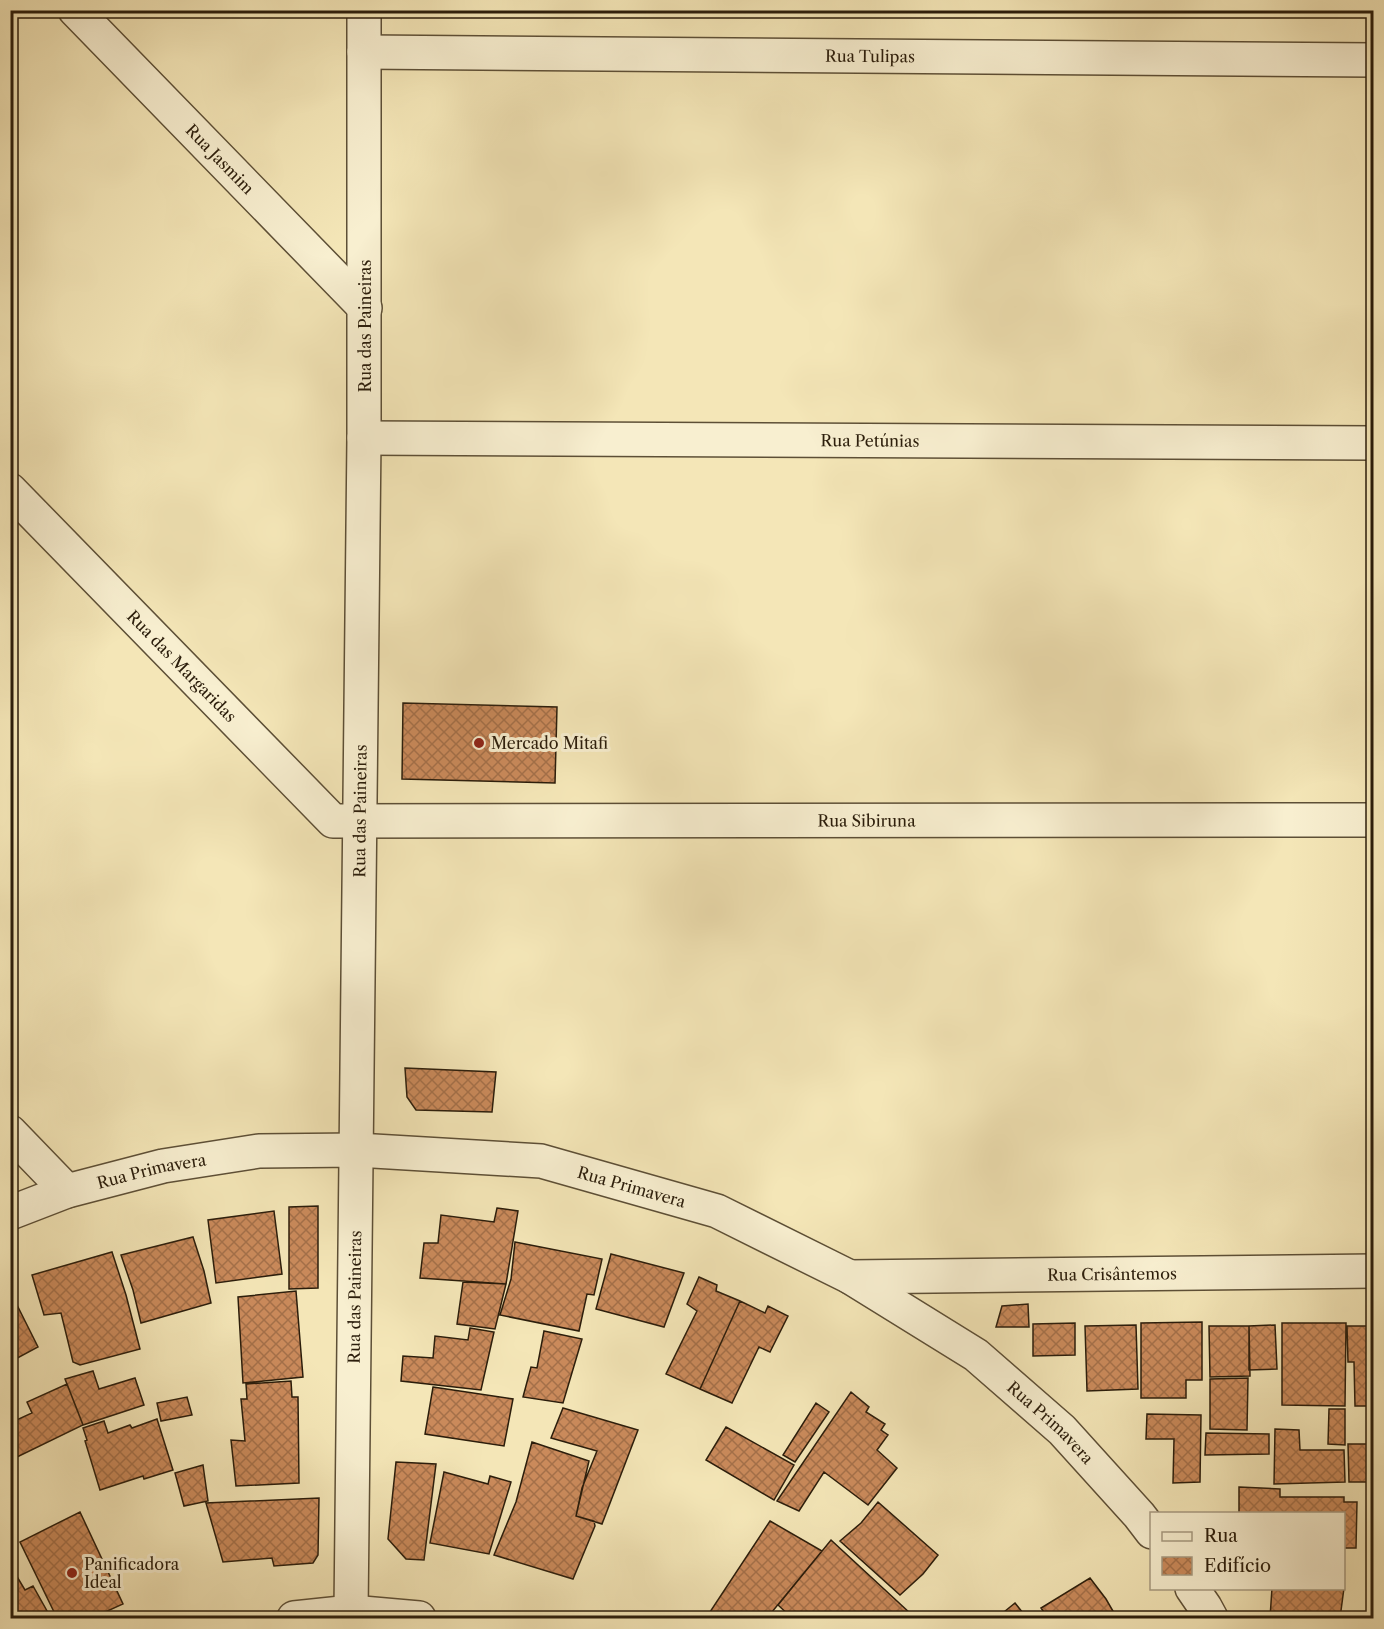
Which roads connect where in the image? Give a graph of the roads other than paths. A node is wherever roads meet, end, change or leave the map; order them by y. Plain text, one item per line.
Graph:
1 (75, 10) edge
2 (364, 10) edge
3 (364, 52) junction
4 (1374, 60) edge
5 (365, 308) junction
6 (364, 438) junction
7 (1374, 443) edge
8 (10, 490) edge
9 (1374, 820) edge
10 (361, 821) junction
11 (10, 1132) edge
12 (357, 1150) junction
13 (67, 1191) junction
14 (10, 1213) edge
15 (1374, 1271) edge
16 (850, 1277) junction
17 (1150, 1530) edge
18 (1193, 1590) edge
19 (351, 1612) junction
20 (294, 1618) edge
21 (419, 1618) edge
22 (1211, 1618) edge

1 - 5 street, Rua Jasmim
2 - 3 street, Rua das Paineiras
3 - 4 street, Rua Tulipas
3 - 5 street, Rua das Paineiras
5 - 6 street, Rua das Paineiras
6 - 7 street, Rua Petúnias
6 - 10 street, Rua das Paineiras
8 - 10 street, Rua das Margaridas
9 - 10 street, Rua Sibiruna
10 - 12 street, Rua das Paineiras
11 - 13 street
12 - 13 street, Rua Primavera
12 - 16 street, Rua Primavera
12 - 19 street, Rua das Paineiras
13 - 14 street, Rua Primavera
15 - 16 street, Rua Crisântemos
16 - 17 street, Rua Primavera
18 - 22 street
19 - 20 street
19 - 21 street

